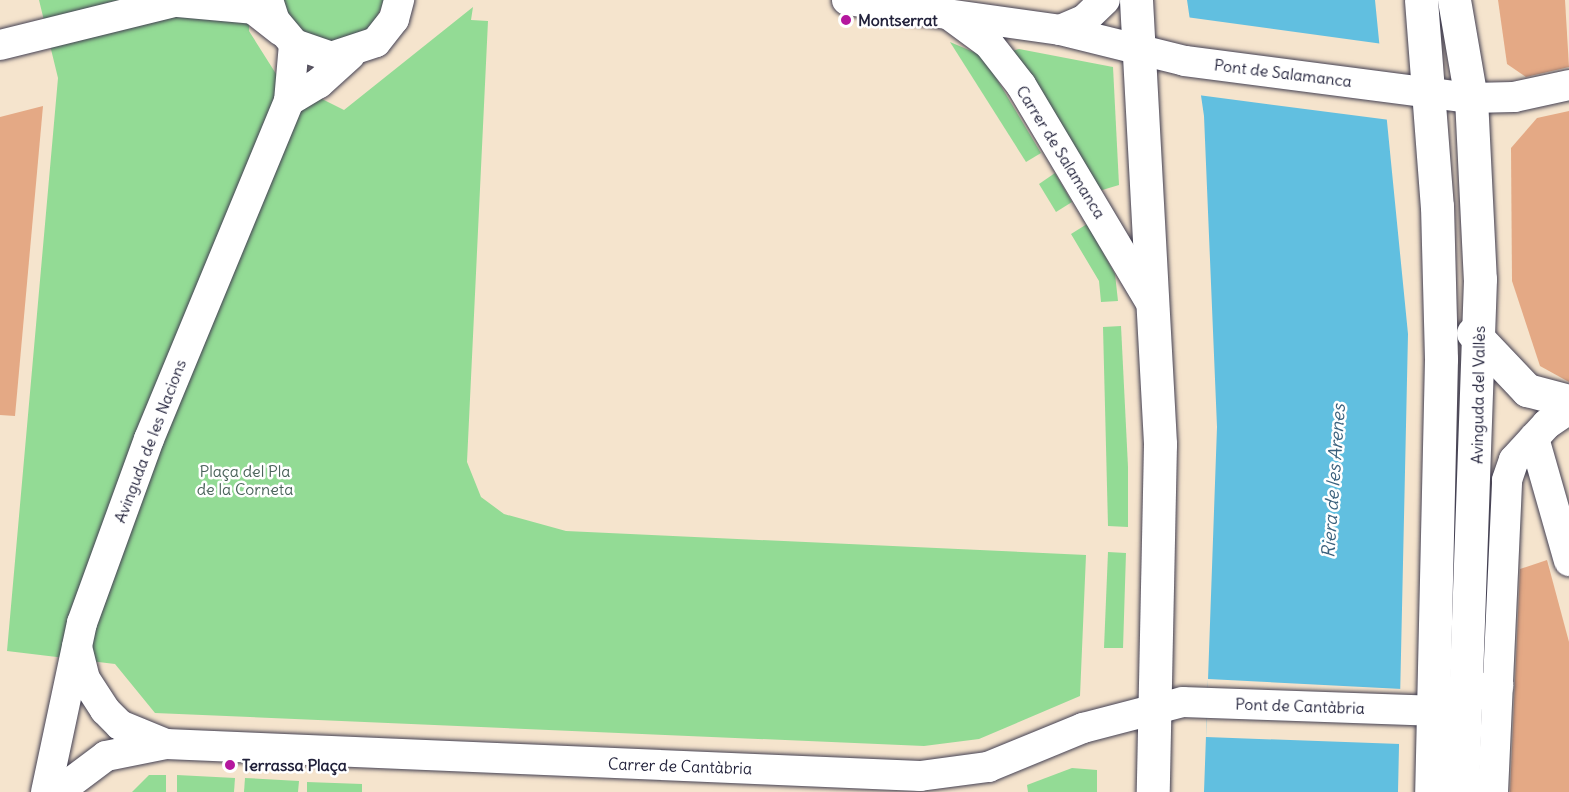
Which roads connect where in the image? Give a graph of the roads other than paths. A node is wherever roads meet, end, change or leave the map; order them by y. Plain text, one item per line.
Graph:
1 (268, 0) edge
2 (847, 0) edge
3 (1105, 0) edge
4 (1136, 0) edge
5 (1420, 0) edge
6 (180, 1) edge
7 (401, 2) edge
8 (964, 9) edge
9 (1459, 10) edge
10 (1060, 30) junction
11 (288, 38) junction
12 (0, 45) edge
13 (1138, 46) junction
14 (350, 55) junction
15 (1569, 85) edge
16 (1418, 90) junction
17 (1471, 98) junction
18 (289, 100) junction
19 (1440, 260) junction
20 (1155, 309) junction
21 (1479, 342) junction
22 (1569, 401) edge
23 (1569, 409) edge
24 (1533, 438) junction
25 (1569, 561) edge
26 (76, 645) junction
27 (1496, 685) junction
28 (1467, 699) junction
29 (1182, 704) junction
30 (1426, 709) junction
31 (166, 744) junction
32 (46, 792) edge
33 (58, 792) edge
34 (1152, 792) edge
35 (1431, 792) edge
36 (1462, 792) edge
37 (1493, 792) edge

1 - 11 street
2 - 8 street, Carrer de Salamanca
3 - 10 street
4 - 13 main road
5 - 16 main road
6 - 11 street
6 - 12 street
7 - 14 street
8 - 10 street, Carrer de Salamanca
8 - 20 street, Carrer de Salamanca
9 - 17 main road, Avinguda del Vallès
10 - 13 street, Carrer de Salamanca
11 - 14 street
11 - 18 street, Avinguda de les Nacions
13 - 16 street, Pont de Salamanca
13 - 20 main road
14 - 18 street
15 - 17 street, Pont de Salamanca
16 - 17 street, Pont de Salamanca
16 - 19 main road
17 - 21 main road, Avinguda del Vallès
18 - 26 street, Avinguda de les Nacions
19 - 21 main road
19 - 30 main road
20 - 29 main road
21 - 22 main road
21 - 28 main road, Avinguda del Vallès
23 - 24 street, Avinguda del Vallès
24 - 25 street
24 - 27 street, Avinguda del Vallès
26 - 31 street, Carrer de Cantàbria
26 - 32 street, Avinguda de les Nacions
27 - 28 main road
27 - 37 street, Avinguda del Vallès
28 - 30 main road
28 - 36 main road, Avinguda del Vallès
29 - 30 street, Pont de Cantàbria
29 - 31 street, Carrer de Cantàbria
29 - 34 main road
30 - 35 main road
31 - 33 street, Carrer de Cantàbria

